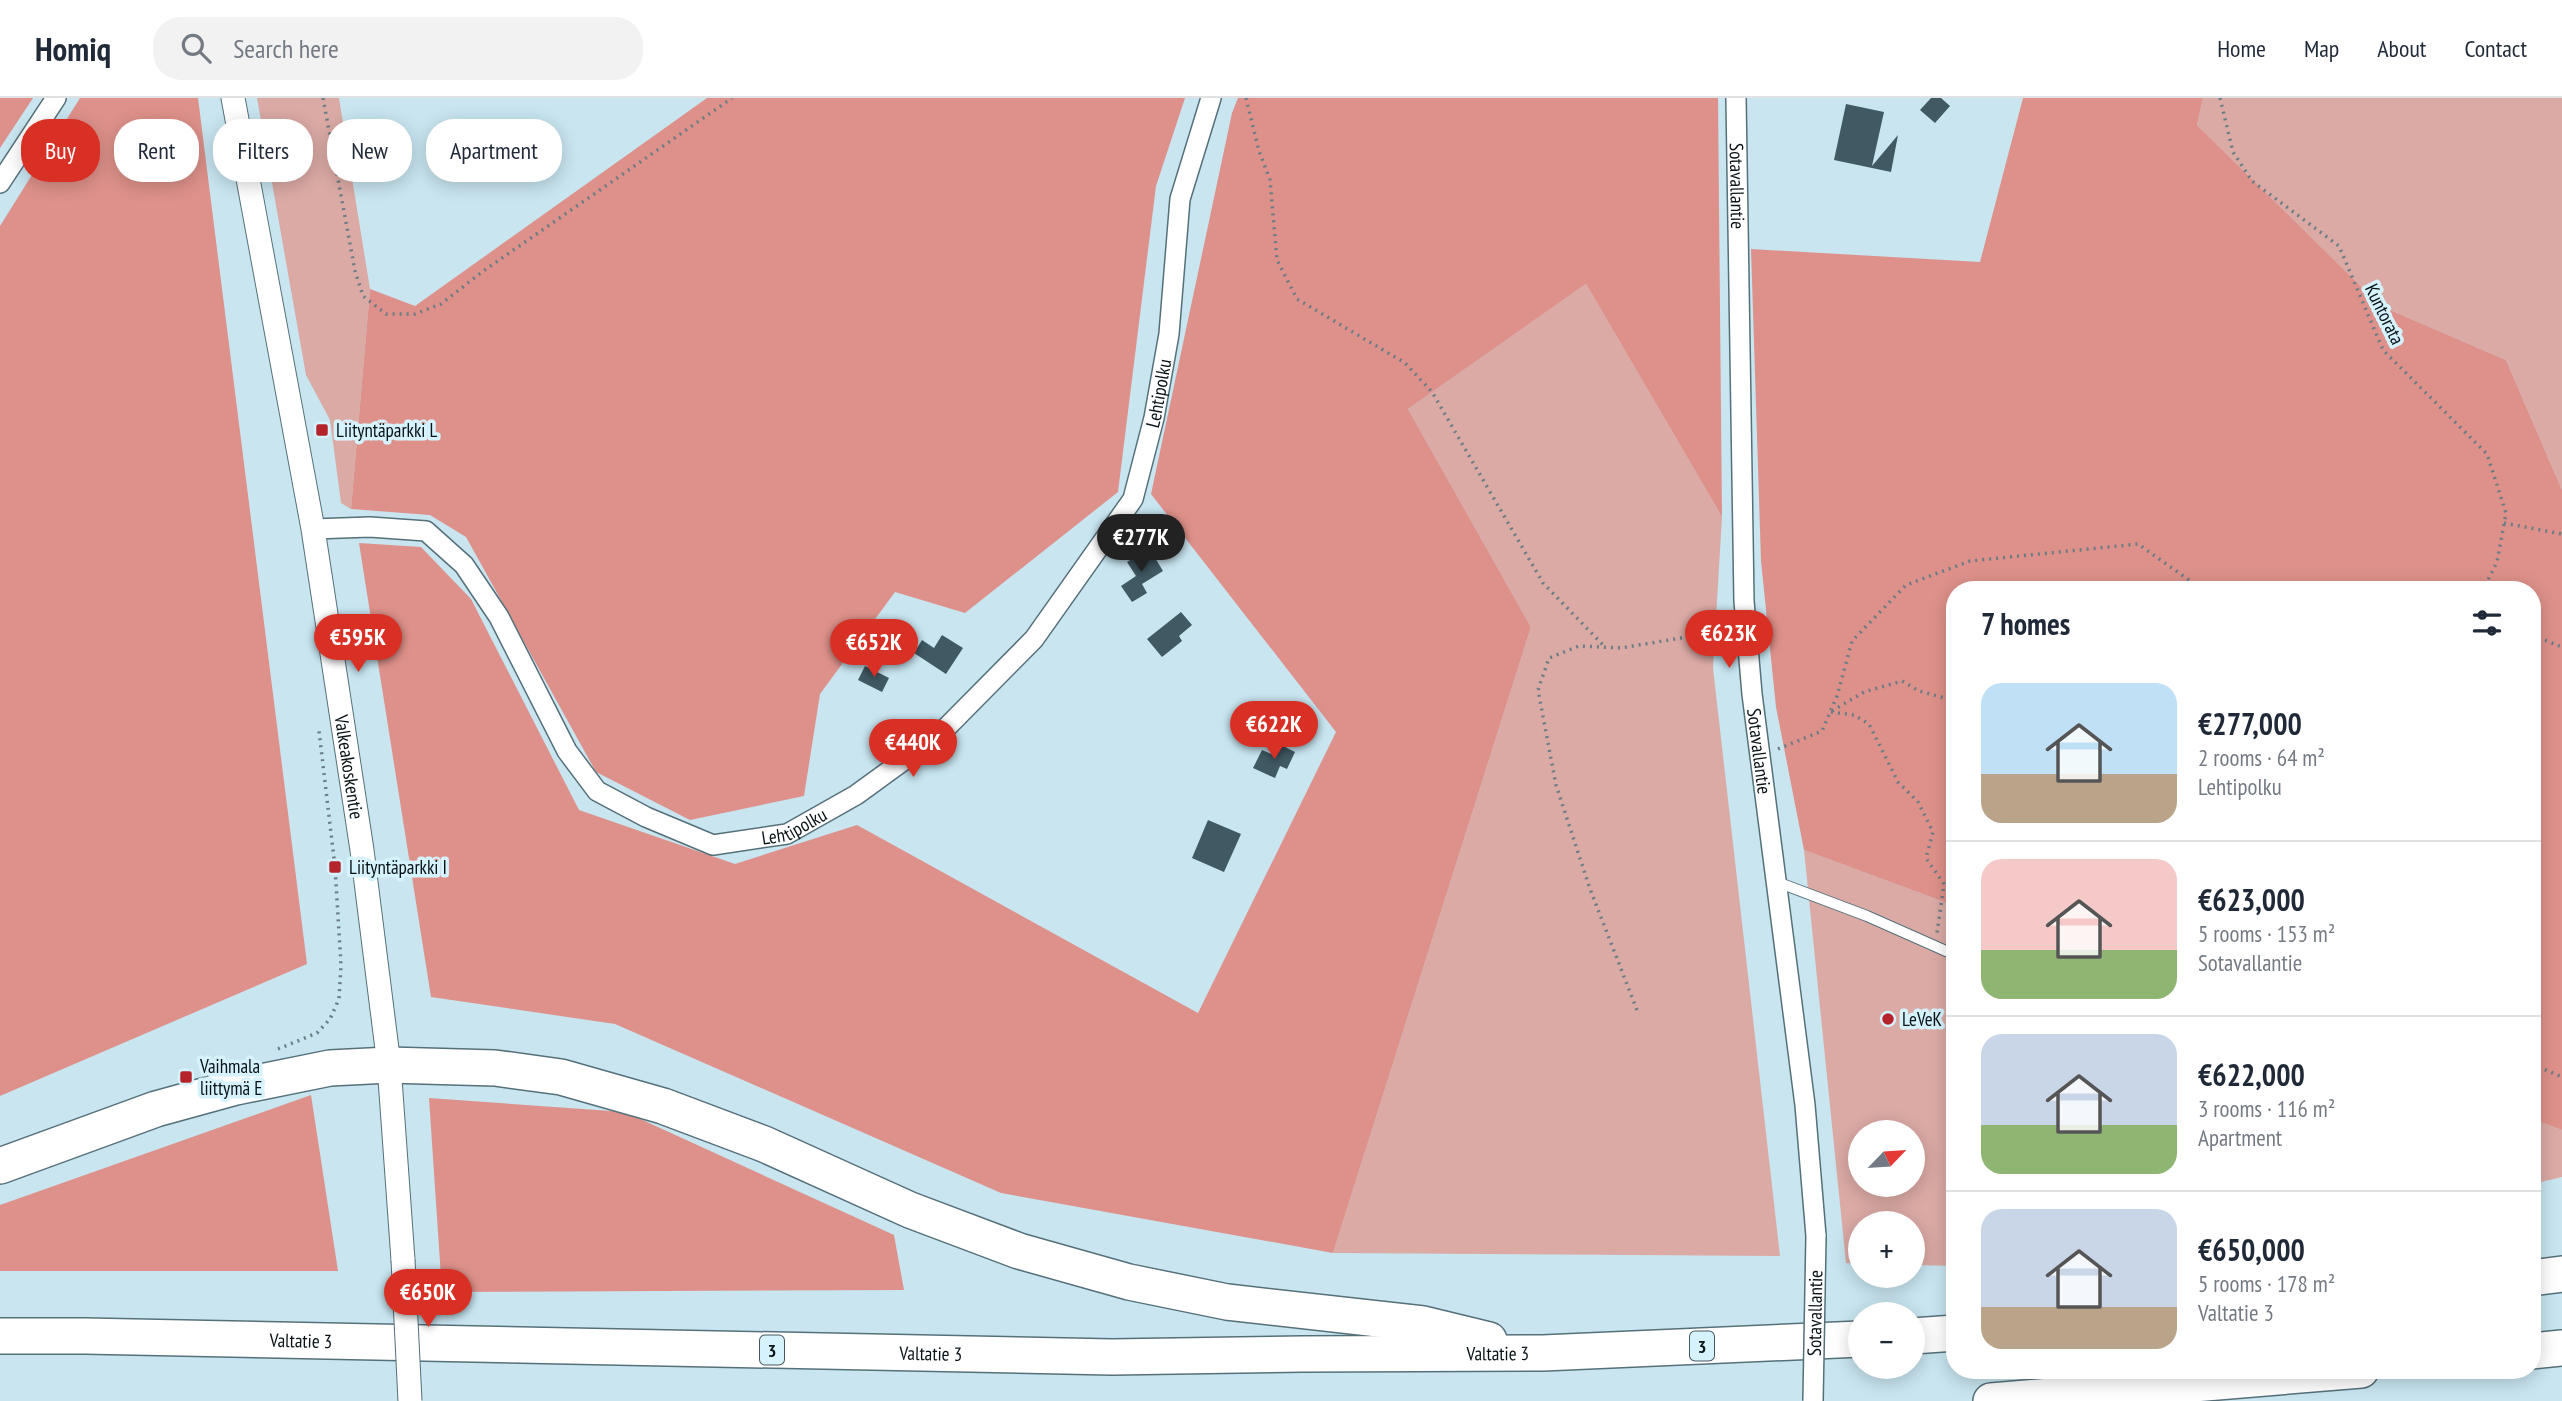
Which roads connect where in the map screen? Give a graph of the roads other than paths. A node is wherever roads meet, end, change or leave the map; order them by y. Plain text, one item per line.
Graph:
1 (56, 98) edge
2 (233, 98) edge
3 (1211, 98) edge
4 (1735, 98) edge
5 (0, 183) edge
6 (313, 529) junction
7 (1776, 882) junction
8 (1946, 951) edge
9 (389, 1065) junction
10 (0, 1166) edge
11 (2562, 1274) edge
12 (2541, 1277) edge
13 (1946, 1334) edge
14 (1925, 1335) edge
15 (0, 1336) edge
16 (1848, 1340) edge
17 (2562, 1348) edge
18 (2541, 1350) edge
19 (1543, 1353) junction
20 (2250, 1379) edge
21 (410, 1401) edge
22 (1813, 1401) edge
23 (1991, 1401) edge

1 - 5 street
2 - 6 street, Valkeakoskentie
3 - 6 street, Lehtipolku
4 - 7 street, Sotavallantie
6 - 9 street, Valkeakoskentie
7 - 8 lane
7 - 22 street, Sotavallantie, bridge
9 - 10 highway
9 - 19 highway
9 - 21 street, Valkeakoskentie, bridge
11 - 12 highway
13 - 14 highway
15 - 19 highway, Valtatie 3 / 3
16 - 19 highway, Valtatie 3 / 3
17 - 18 highway
20 - 23 highway

